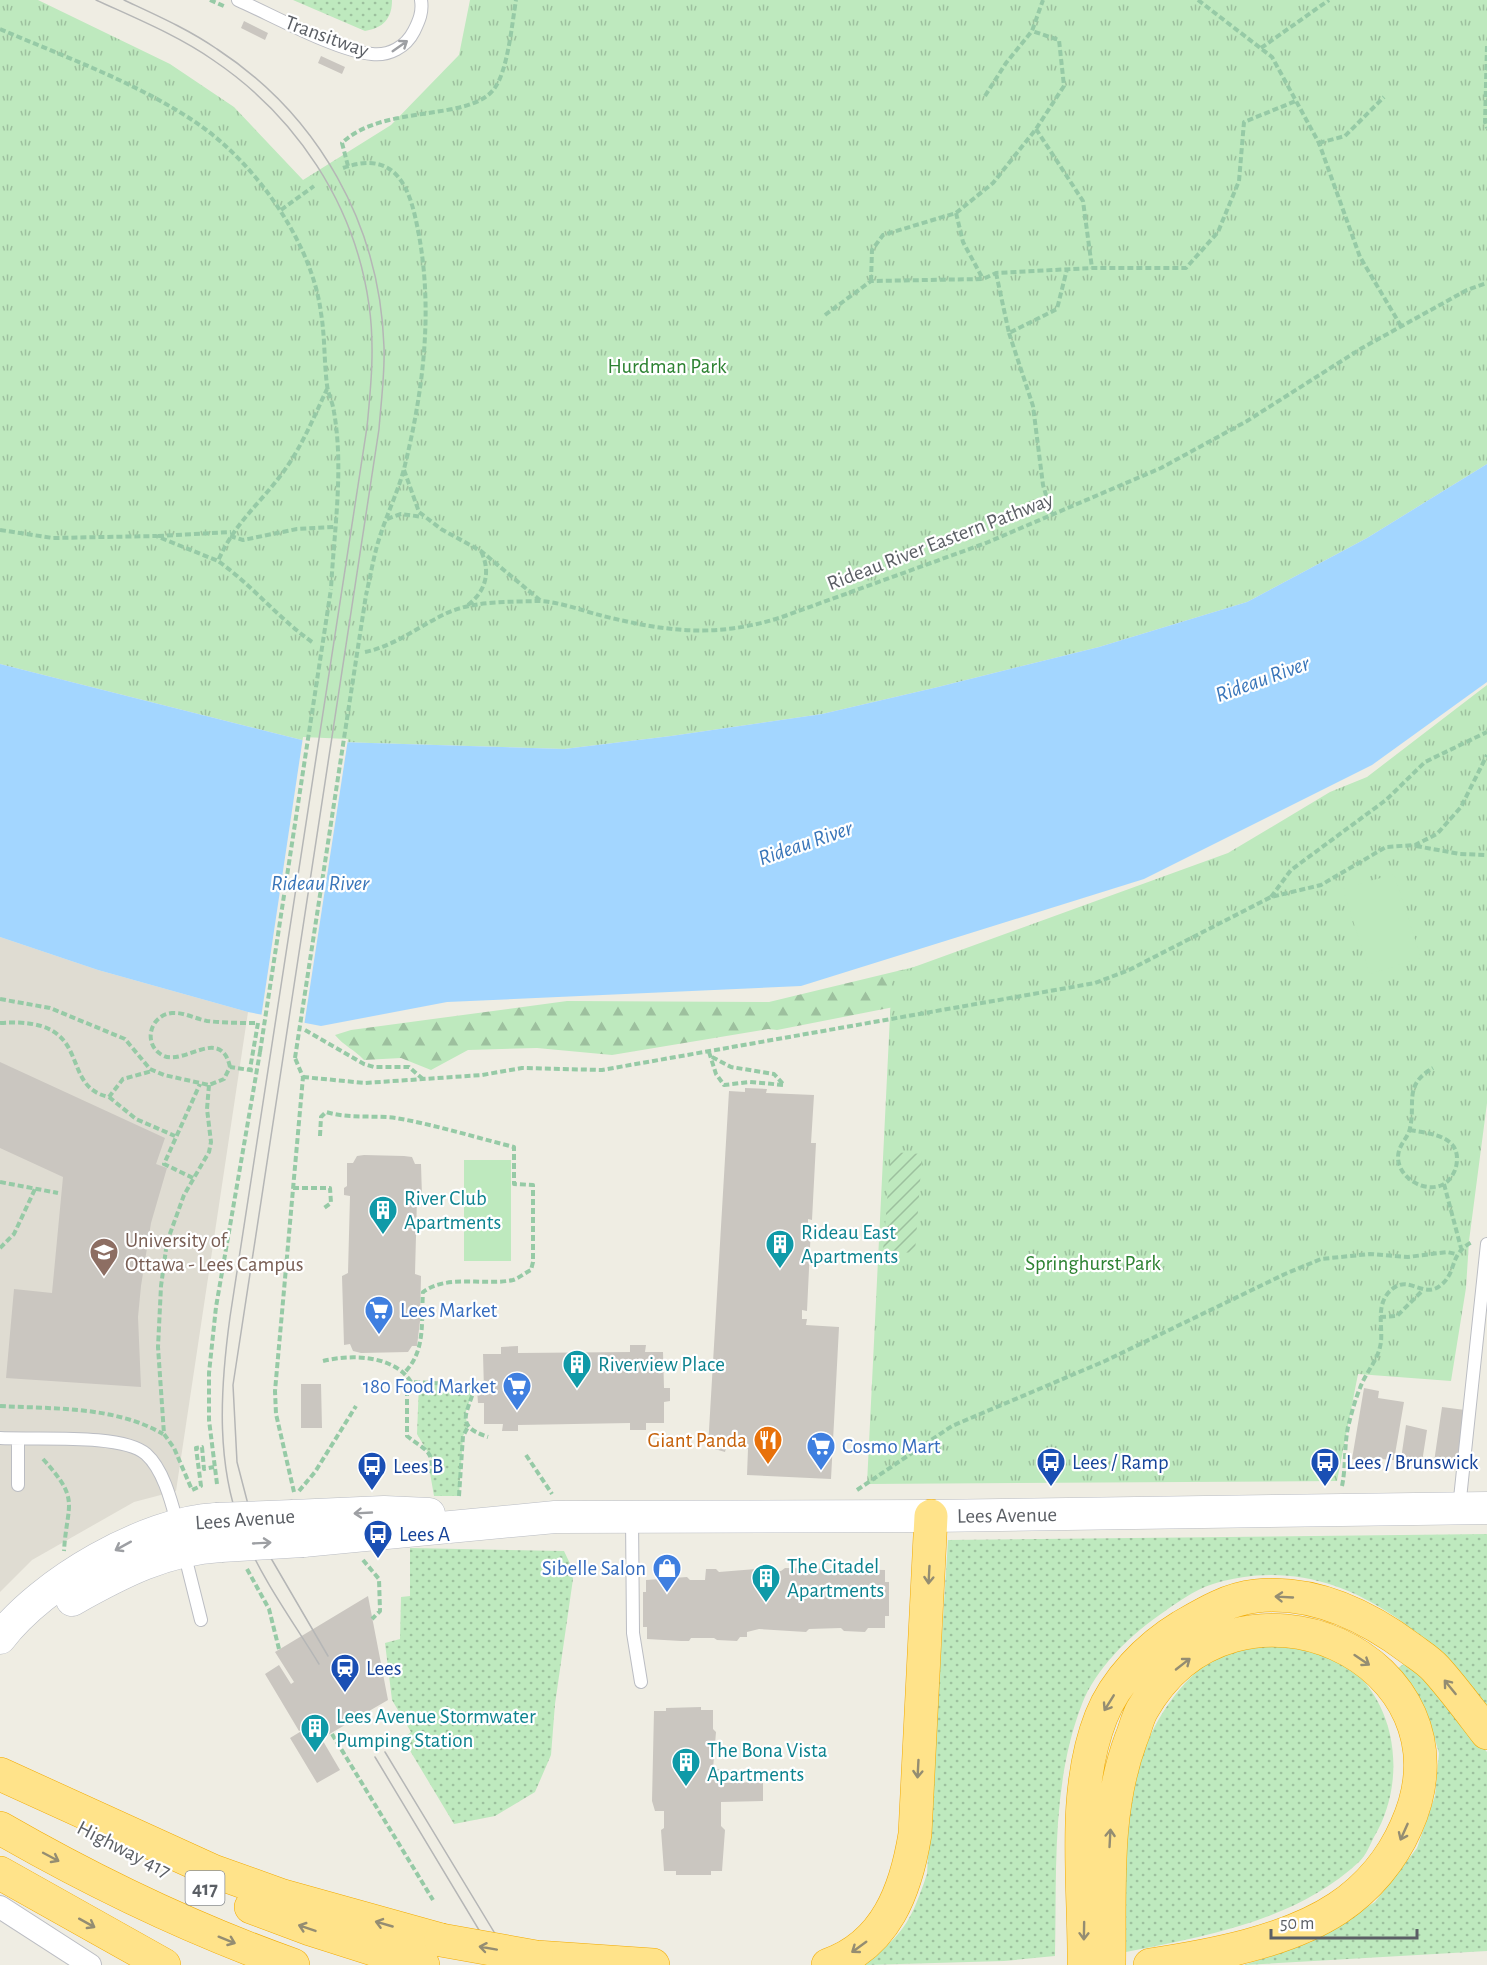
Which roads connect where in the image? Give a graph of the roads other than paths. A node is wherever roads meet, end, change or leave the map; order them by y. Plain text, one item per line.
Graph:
1 (238, 0) edge
2 (421, 0) edge
3 (1484, 1242) edge
4 (0, 1438) edge
5 (18, 1439) junction
6 (18, 1485) dead end
7 (1473, 1509) edge
8 (931, 1516) junction
9 (632, 1517) junction
10 (297, 1518) junction
11 (526, 1520) junction
12 (181, 1538) junction
13 (201, 1620) dead end
14 (0, 1638) edge
15 (0, 1644) edge
16 (641, 1682) dead end
17 (1487, 1733) edge
18 (0, 1774) edge
19 (0, 1780) edge
20 (0, 1828) edge
21 (0, 1873) edge
22 (1097, 1897) junction
23 (0, 1907) edge
24 (432, 1952) edge
25 (536, 1957) junction
26 (90, 1965) edge
27 (164, 1965) edge
28 (293, 1965) edge
29 (584, 1965) edge
30 (653, 1965) edge
31 (828, 1965) edge
32 (1084, 1965) edge
33 (1109, 1965) edge
34 (1150, 1965) edge

1 -> 2 lane, Transitway
3 - 7 lane
4 - 5 lane
5 - 6 lane
5 - 12 lane
7 - 8 main road, Lees Avenue
8 - 9 main road, Lees Avenue
8 -> 31 highway
9 - 11 main road, Lees Avenue
9 - 16 lane
11 -> 10 main road, Lees Avenue
10 - 11 main road, Lees Avenue
10 - 12 main road, Lees Avenue, bridge
12 - 13 lane
12 -> 14 main road, Lees Avenue
12 - 15 main road, Lees Avenue
17 -> 22 highway
24 -> 18 highway
24 -> 19 highway, Highway 417 / 417
20 -> 28 highway, Highway 417 / 417
21 -> 27 highway
22 -> 32 highway
22 - 33 highway
22 -> 34 highway
23 - 26 street
25 -> 24 highway, bridge
25 - 29 highway
25 - 30 highway

